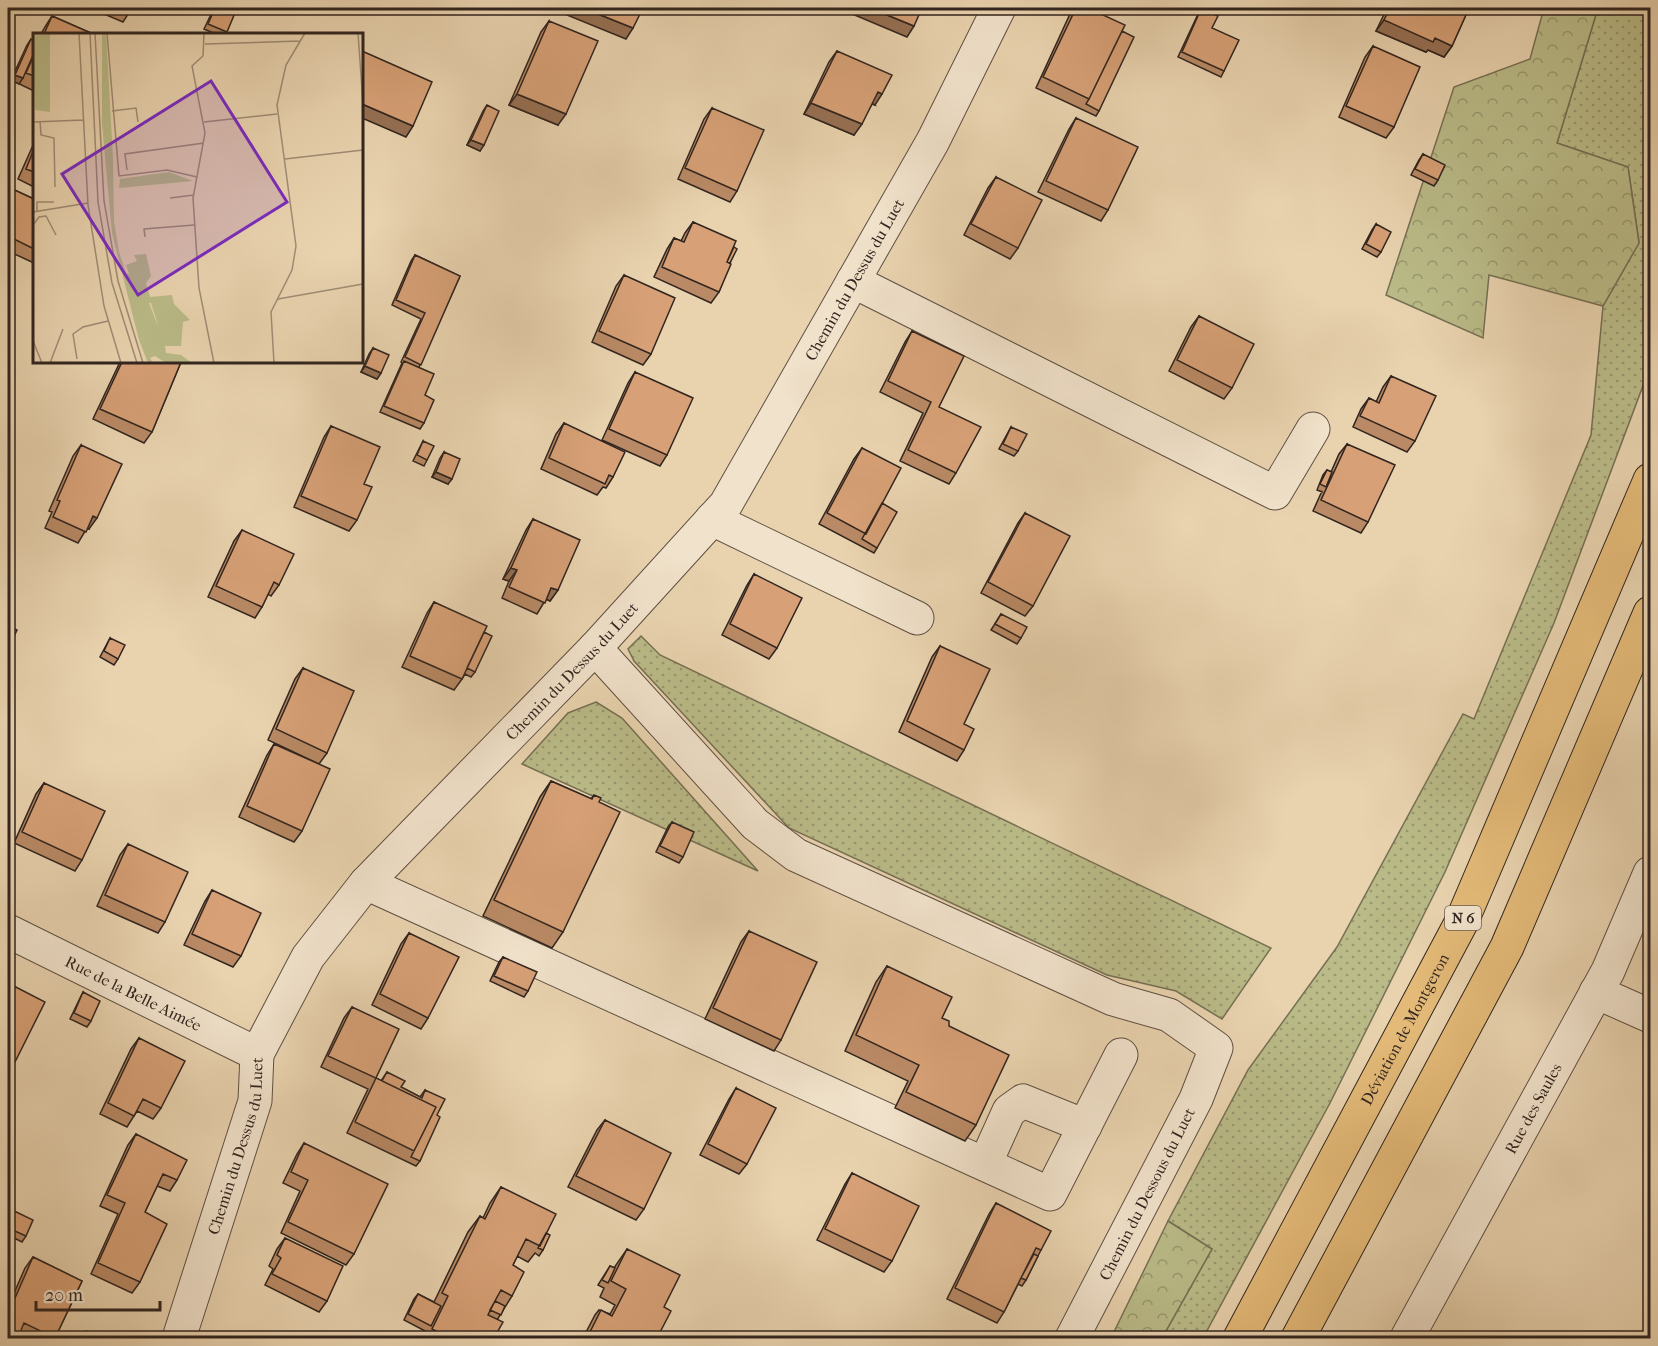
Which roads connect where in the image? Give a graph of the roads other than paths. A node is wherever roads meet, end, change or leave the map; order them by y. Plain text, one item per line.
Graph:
1 (999, 8) edge
2 (853, 280) junction
3 (1313, 429) dead end
4 (1650, 480) edge
5 (712, 519) junction
6 (1650, 613) edge
7 (917, 618) dead end
8 (595, 648) junction
9 (1650, 873) edge
10 (366, 883) junction
11 (8, 931) edge
12 (1596, 992) junction
13 (1650, 1016) edge
14 (257, 1054) junction
15 (1120, 1055) dead end
16 (1084, 1126) junction
17 (985, 1164) junction
18 (179, 1338) edge
19 (1072, 1338) edge
20 (1240, 1338) edge
21 (1298, 1338) edge
22 (1407, 1338) edge

1 - 2 street, Chemin du Dessus du Luet
2 - 3 street
2 - 5 street, Chemin du Dessus du Luet
4 - 20 main road, Déviation de Montgeron / N 6
5 - 7 street
5 - 8 street, Chemin du Dessus du Luet
6 - 21 main road
8 - 10 street, Chemin du Dessus du Luet
8 - 19 street, Chemin du Dessous du Luet
9 - 12 street, Rue des Saules
10 - 14 street, Chemin du Dessus du Luet
10 - 17 street
11 - 14 street, Rue de la Belle Aimée
12 - 13 street
12 - 22 street, Rue des Saules
14 - 18 street, Chemin du Dessus du Luet
15 - 16 street
16 - 17 street
16 - 17 street

